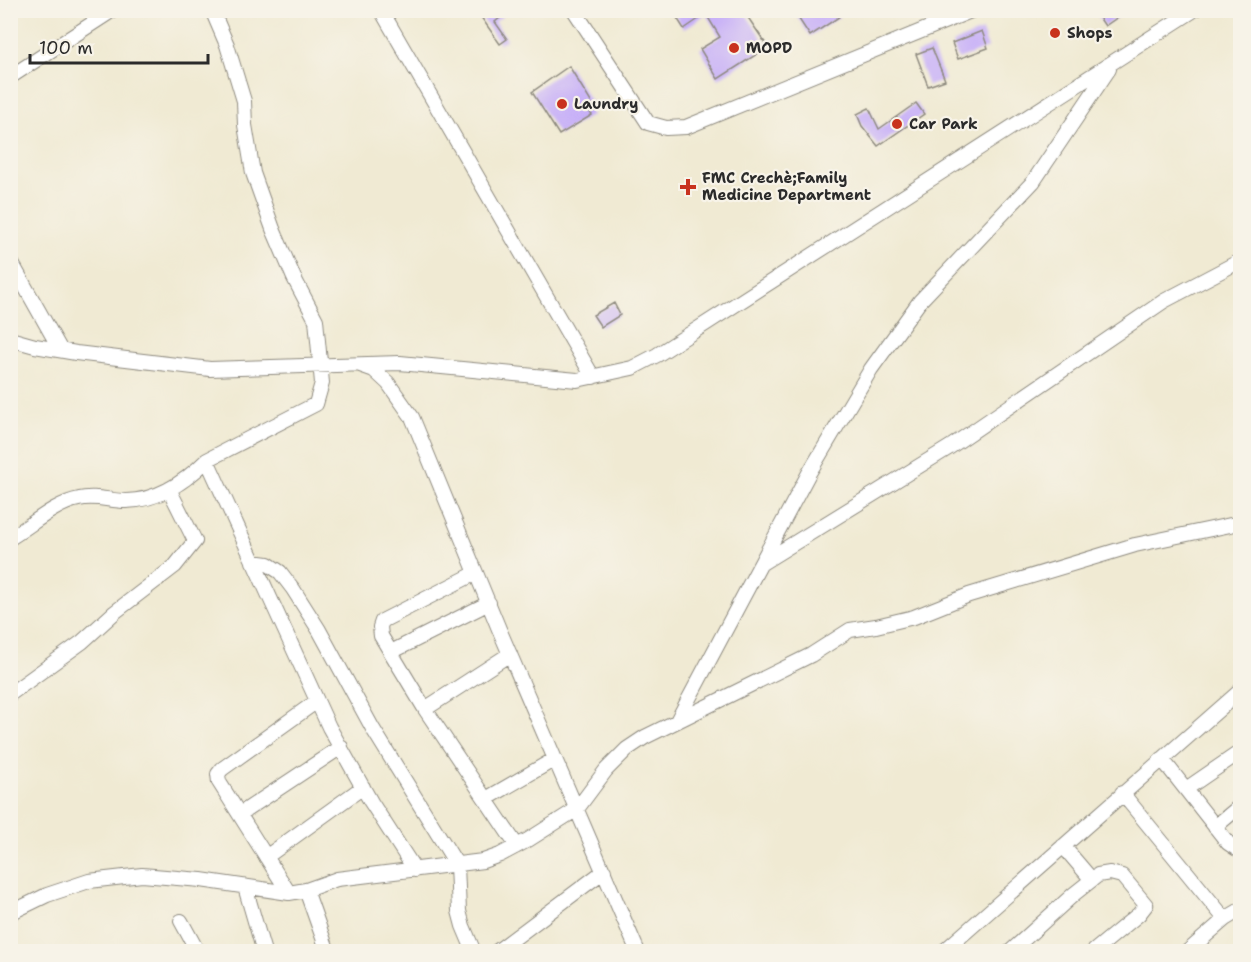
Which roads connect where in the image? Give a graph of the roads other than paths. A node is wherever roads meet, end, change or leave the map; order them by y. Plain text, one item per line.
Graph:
1 (113, 10) edge
2 (212, 10) edge
3 (381, 10) edge
4 (574, 10) edge
5 (973, 10) edge
6 (1194, 10) edge
7 (1114, 62) junction
8 (10, 77) edge
9 (10, 260) edge
10 (1240, 261) edge
11 (10, 339) edge
12 (60, 350) junction
13 (358, 364) junction
14 (321, 365) junction
15 (593, 377) junction
16 (207, 460) junction
17 (169, 489) junction
18 (1240, 523) edge
19 (10, 538) edge
20 (253, 562) junction
21 (760, 564) junction
22 (477, 573) junction
23 (489, 603) junction
24 (391, 652) junction
25 (510, 654) junction
26 (1240, 691) edge
27 (10, 694) edge
28 (317, 701) junction
29 (425, 709) junction
30 (677, 721) junction
31 (341, 747) junction
32 (1240, 752) edge
33 (555, 759) junction
34 (1161, 759) junction
35 (363, 787) junction
36 (1186, 789) junction
37 (1122, 793) junction
38 (486, 799) junction
39 (1240, 806) edge
40 (577, 809) junction
41 (240, 814) junction
42 (1215, 827) junction
43 (518, 846) junction
44 (1063, 846) junction
45 (1240, 851) edge
46 (266, 857) junction
47 (458, 865) junction
48 (415, 870) junction
49 (604, 871) junction
50 (1092, 880) junction
51 (245, 887) junction
52 (306, 890) junction
53 (289, 893) junction
54 (1240, 910) edge
55 (10, 913) edge
56 (1225, 919) junction
57 (180, 921) dead end
58 (198, 951) edge
59 (264, 951) edge
60 (328, 951) edge
61 (474, 951) edge
62 (496, 951) edge
63 (638, 951) edge
64 (943, 951) edge
65 (1010, 951) edge
66 (1093, 951) edge
67 (1187, 951) edge

1 - 8 street
2 - 14 street
3 - 15 street
4 - 5 street
6 - 7 street
7 - 15 street
7 - 21 street
9 - 12 street
10 - 21 street
11 - 12 street
12 - 14 street
13 - 14 street
13 - 15 street
13 - 22 street
14 - 16 street
16 - 17 street
16 - 20 street
17 - 19 street
17 - 27 street
18 - 30 street
20 - 28 street
20 - 47 street
21 - 30 street
22 - 23 street
22 - 24 street
23 - 24 street
23 - 25 street
24 - 29 street
25 - 29 street
25 - 33 street
26 - 34 street
28 - 31 street
28 - 41 street
29 - 38 street
30 - 40 street
31 - 35 street
31 - 41 street
32 - 36 street
33 - 38 street
33 - 40 street
34 - 36 street
34 - 37 street
35 - 46 street
35 - 48 street
36 - 42 street
37 - 44 street
37 - 56 street
38 - 43 street
39 - 42 street
40 - 43 street
40 - 49 street
41 - 46 street
42 - 45 street
43 - 47 street
44 - 50 street
44 - 64 street
46 - 53 street
47 - 48 street
47 - 61 street
48 - 52 street
49 - 62 street
49 - 63 street
50 - 65 street
50 - 66 street
51 - 53 street
51 - 55 street
51 - 59 street
52 - 53 street
52 - 60 street
54 - 56 street
56 - 67 street
57 - 58 street

